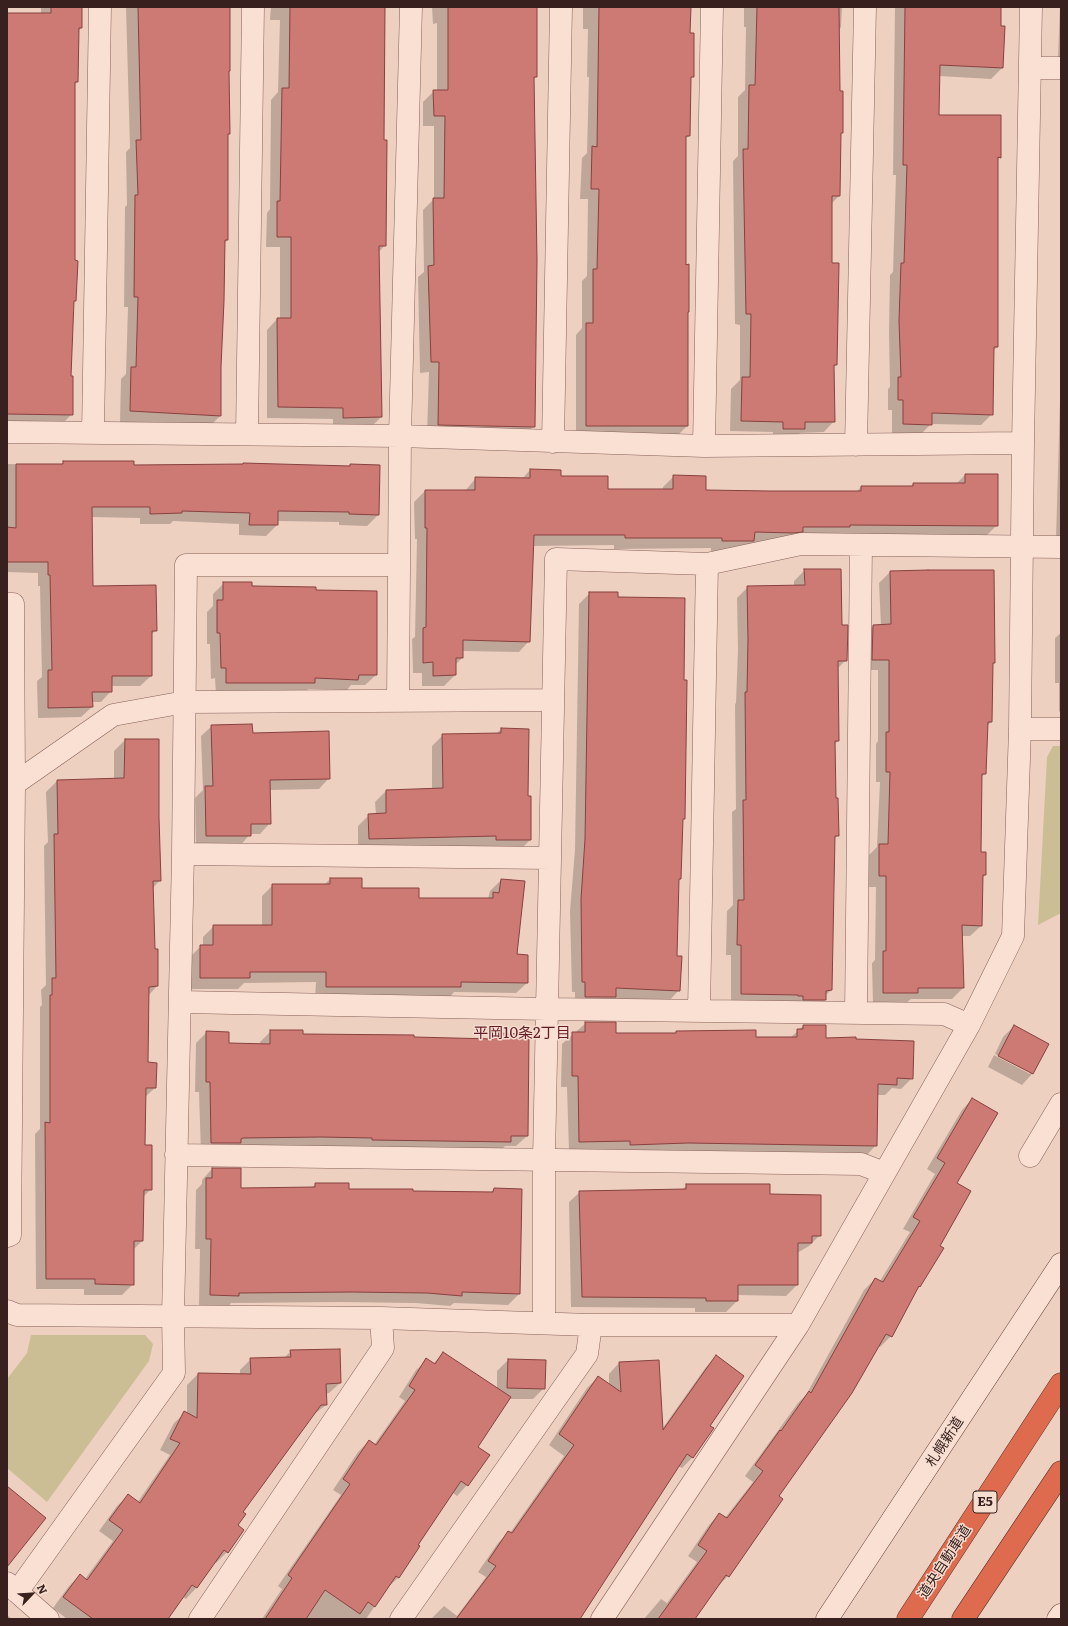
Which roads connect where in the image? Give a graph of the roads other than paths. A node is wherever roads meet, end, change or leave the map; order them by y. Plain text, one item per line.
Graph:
1 (100, 7) edge
2 (253, 7) edge
3 (411, 7) edge
4 (561, 7) edge
5 (712, 7) edge
6 (865, 7) edge
7 (1031, 7) edge
8 (1030, 68) junction
9 (1061, 68) edge
10 (7, 432) edge
11 (93, 433) junction
12 (247, 434) junction
13 (400, 436) junction
14 (553, 442) junction
15 (1023, 443) junction
16 (856, 445) junction
17 (704, 446) junction
18 (861, 545) junction
19 (1021, 546) junction
20 (1061, 547) edge
21 (707, 564) junction
22 (398, 565) junction
23 (7, 604) edge
24 (552, 700) junction
25 (398, 701) junction
26 (185, 702) junction
27 (1020, 729) junction
28 (1061, 729) edge
29 (10, 787) edge
30 (183, 854) junction
31 (550, 858) junction
32 (180, 1002) junction
33 (547, 1009) junction
34 (700, 1011) junction
35 (856, 1013) junction
36 (969, 1025) junction
37 (1061, 1104) edge
38 (176, 1155) junction
39 (1030, 1156) dead end
40 (544, 1159) junction
41 (884, 1173) junction
42 (7, 1236) edge
43 (1061, 1264) edge
44 (7, 1311) edge
45 (172, 1316) junction
46 (381, 1318) junction
47 (544, 1323) junction
48 (591, 1325) junction
49 (798, 1325) junction
50 (1061, 1384) edge
51 (1061, 1472) edge
52 (12, 1588) edge
53 (1061, 1615) edge
54 (48, 1619) edge
55 (200, 1619) edge
56 (401, 1619) edge
57 (602, 1619) edge
58 (827, 1619) edge
59 (908, 1619) edge
60 (963, 1619) edge
61 (1058, 1619) edge

1 - 11 street
2 - 12 street
3 - 13 street
4 - 14 street
5 - 17 street
6 - 16 street
7 - 8 street
8 - 9 street
8 - 15 street
10 - 11 street
11 - 12 street
12 - 13 street
13 - 14 street
13 - 22 street
14 - 17 street
15 - 16 street
15 - 19 street
16 - 17 street
18 - 19 street
18 - 21 street
18 - 35 street
19 - 20 street
19 - 27 street
21 - 24 street
21 - 34 street
22 - 25 street
22 - 26 street
23 - 29 street
24 - 25 street
24 - 31 street
25 - 26 street
26 - 29 street
26 - 30 street
27 - 28 street
27 - 36 street
29 - 42 street
30 - 31 street
30 - 32 street
31 - 33 street
32 - 33 street
32 - 38 street
33 - 34 street
33 - 40 street
34 - 35 street
35 - 36 street
36 - 41 street
37 - 39 street
38 - 40 street
38 - 45 street
40 - 41 street
40 - 47 street
41 - 49 street
43 - 58 street, 札幌新道
44 - 45 street
45 - 46 street
45 - 52 street
46 - 47 street
46 - 55 street
47 - 48 street
48 - 49 street
48 - 56 street
49 - 57 street
50 - 59 highway, 道央自動車道 / E5
51 - 60 highway
52 - 54 street
53 - 61 street

